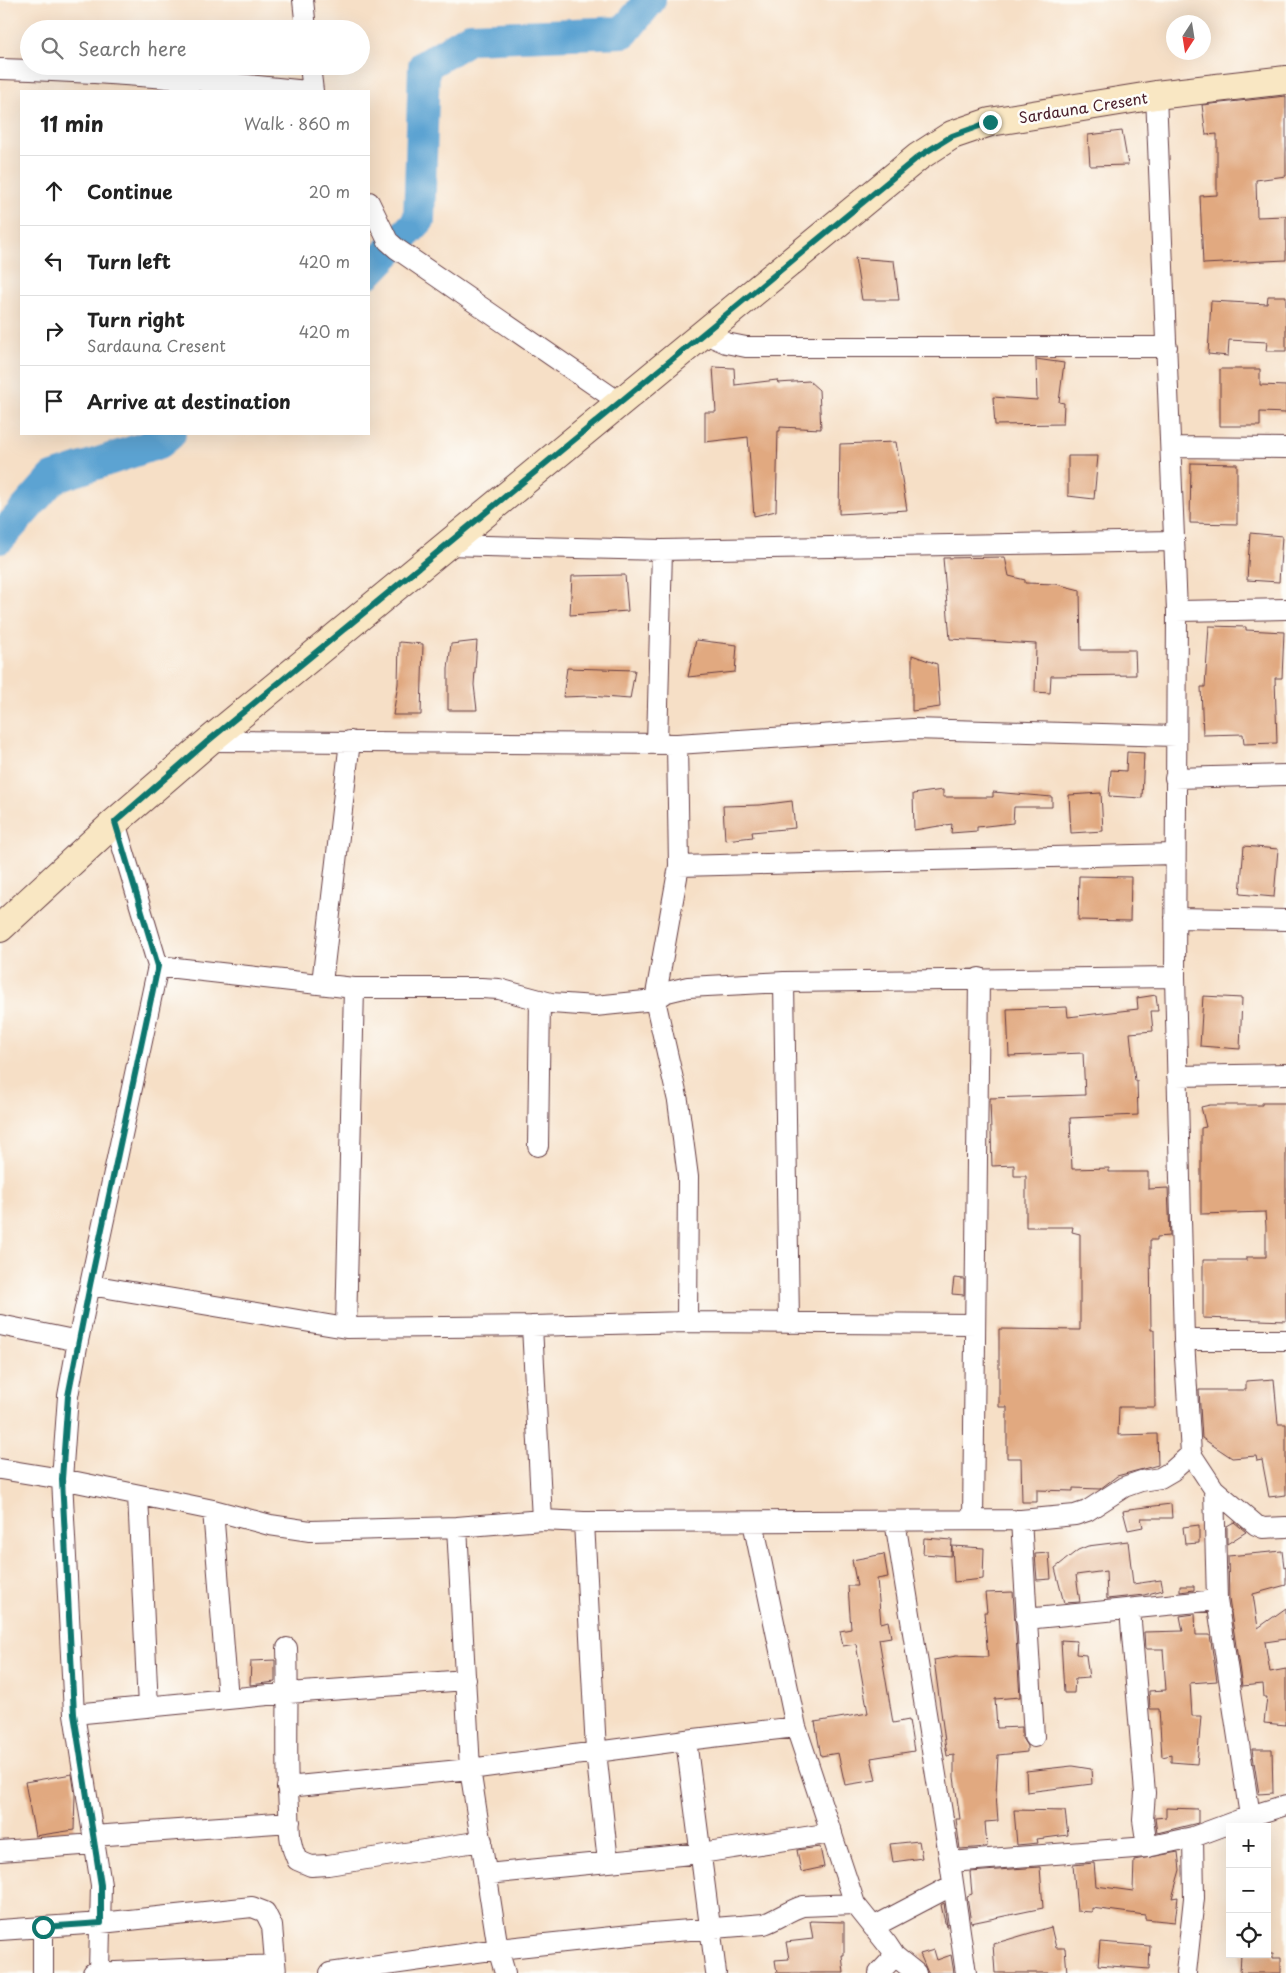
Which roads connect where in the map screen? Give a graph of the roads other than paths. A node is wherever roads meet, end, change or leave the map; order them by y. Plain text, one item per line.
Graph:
1 (303, 0) edge
2 (305, 20) edge
3 (0, 69) edge
4 (20, 70) edge
5 (132, 75) edge
6 (311, 75) edge
7 (1286, 80) edge
8 (298, 90) edge
9 (313, 90) edge
10 (1156, 95) junction
11 (370, 204) edge
12 (704, 333) junction
13 (1167, 347) junction
14 (619, 402) junction
15 (1171, 447) junction
16 (1286, 448) edge
17 (1174, 541) junction
18 (445, 545) junction
19 (662, 550) junction
20 (1286, 609) edge
21 (1177, 611) junction
22 (1176, 736) junction
23 (208, 741) junction
24 (350, 742) junction
25 (667, 744) junction
26 (1286, 775) edge
27 (1176, 778) junction
28 (115, 822) junction
29 (1175, 854) junction
30 (679, 866) junction
31 (1175, 918) junction
32 (1286, 920) edge
33 (0, 928) edge
34 (158, 966) junction
35 (1175, 977) junction
36 (978, 978) junction
37 (784, 982) junction
38 (322, 983) junction
39 (354, 988) junction
40 (540, 1000) junction
41 (655, 1000) junction
42 (1286, 1074) edge
43 (1177, 1076) junction
44 (538, 1146) dead end
45 (90, 1285) junction
46 (686, 1322) junction
47 (789, 1322) junction
48 (975, 1324) junction
49 (0, 1325) edge
50 (532, 1326) junction
51 (346, 1328) junction
52 (78, 1340) junction
53 (1184, 1340) junction
54 (1286, 1340) edge
55 (1191, 1454) junction
56 (0, 1469) edge
57 (62, 1479) junction
58 (1214, 1490) junction
59 (138, 1495) junction
60 (214, 1510) junction
61 (542, 1520) junction
62 (895, 1520) junction
63 (973, 1520) junction
64 (1021, 1520) junction
65 (584, 1522) junction
66 (753, 1522) junction
67 (1286, 1526) edge
68 (457, 1527) junction
69 (1217, 1600) junction
70 (1130, 1610) junction
71 (1026, 1619) junction
72 (287, 1648) dead end
73 (466, 1680) junction
74 (289, 1693) junction
75 (228, 1699) junction
76 (148, 1706) junction
77 (74, 1714) junction
78 (796, 1727) junction
79 (1034, 1737) dead end
80 (686, 1740) junction
81 (596, 1751) junction
82 (470, 1769) junction
83 (287, 1787) junction
84 (1286, 1805) edge
85 (1250, 1816) junction
86 (290, 1822) junction
87 (832, 1833) junction
88 (1193, 1837) junction
89 (94, 1840) junction
90 (482, 1841) junction
91 (1147, 1847) junction
92 (0, 1851) edge
93 (701, 1853) junction
94 (608, 1862) junction
95 (950, 1862) junction
96 (487, 1874) junction
97 (953, 1885) junction
98 (855, 1904) junction
99 (101, 1923) junction
100 (43, 1927) junction
101 (873, 1927) junction
102 (711, 1929) junction
103 (0, 1930) edge
104 (498, 1948) junction
105 (895, 1956) junction
106 (276, 1969) edge
107 (96, 1972) edge
108 (43, 1973) edge
109 (330, 1973) edge
110 (505, 1973) edge
111 (716, 1973) edge
112 (879, 1973) edge
113 (916, 1973) edge
114 (966, 1973) edge
115 (1186, 1973) edge

1 - 2 street
3 - 4 street
5 - 8 street
6 - 9 street
7 - 10 street, Sardauna Cresent
10 - 12 street, Sardauna Cresent
10 - 13 street
11 - 14 street
12 - 13 street
12 - 14 street, Sardauna Cresent
13 - 15 street
14 - 18 street, Sardauna Cresent
15 - 16 street
15 - 17 street
17 - 19 street
17 - 21 street
18 - 19 street
18 - 23 street, Sardauna Cresent
19 - 25 street
20 - 21 street
21 - 22 street
22 - 25 street
22 - 27 street
23 - 24 street
23 - 28 street, Sardauna Cresent
24 - 25 street
24 - 38 street
25 - 30 street
26 - 27 street
27 - 29 street
28 - 33 street, Sardauna Cresent
28 - 34 street
29 - 30 street
29 - 31 street
30 - 41 street
31 - 32 street
31 - 35 street
34 - 38 street
34 - 45 street
35 - 36 street
35 - 43 street
36 - 37 street
36 - 48 street
37 - 41 street
37 - 47 street
38 - 39 street
39 - 40 street
39 - 51 street
40 - 41 street
40 - 44 street
41 - 46 street
42 - 43 street
43 - 53 street
45 - 51 street
45 - 52 street
46 - 47 street
46 - 50 street
47 - 48 street
48 - 63 street
49 - 52 street
50 - 51 street
50 - 61 street
52 - 57 street
53 - 54 street
53 - 55 street
55 - 58 street
55 - 64 street
56 - 57 street
57 - 59 street
57 - 77 street
58 - 67 street
58 - 69 street
59 - 60 street
59 - 76 street
60 - 68 street
60 - 75 street
61 - 65 street
61 - 68 street
62 - 63 street
62 - 66 street
62 - 95 street
63 - 64 street
64 - 71 street
65 - 66 street
65 - 81 street
66 - 78 street
68 - 73 street
69 - 70 street
69 - 85 street
70 - 71 street
70 - 91 street
71 - 79 street
72 - 74 street
73 - 74 street
73 - 82 street
74 - 75 street
74 - 83 street
75 - 76 street
76 - 77 street
77 - 89 street
78 - 80 street
78 - 87 street
80 - 81 street
80 - 93 street
81 - 82 street
81 - 94 street
82 - 83 street
82 - 90 street
83 - 86 street
84 - 85 street
85 - 88 street
86 - 89 street
86 - 90 street
87 - 93 street
87 - 98 street
88 - 91 street
88 - 115 street
89 - 92 street
89 - 99 street
90 - 96 street
91 - 95 street
93 - 94 street
93 - 102 street
94 - 96 street
95 - 97 street
96 - 104 street
97 - 101 street
97 - 114 street
98 - 101 street
98 - 102 street
99 - 100 street
99 - 106 street
99 - 107 street
100 - 103 street
100 - 108 street
101 - 105 street
102 - 104 street
102 - 111 street
104 - 109 street
104 - 110 street
105 - 112 street
105 - 113 street
106 - 107 street

